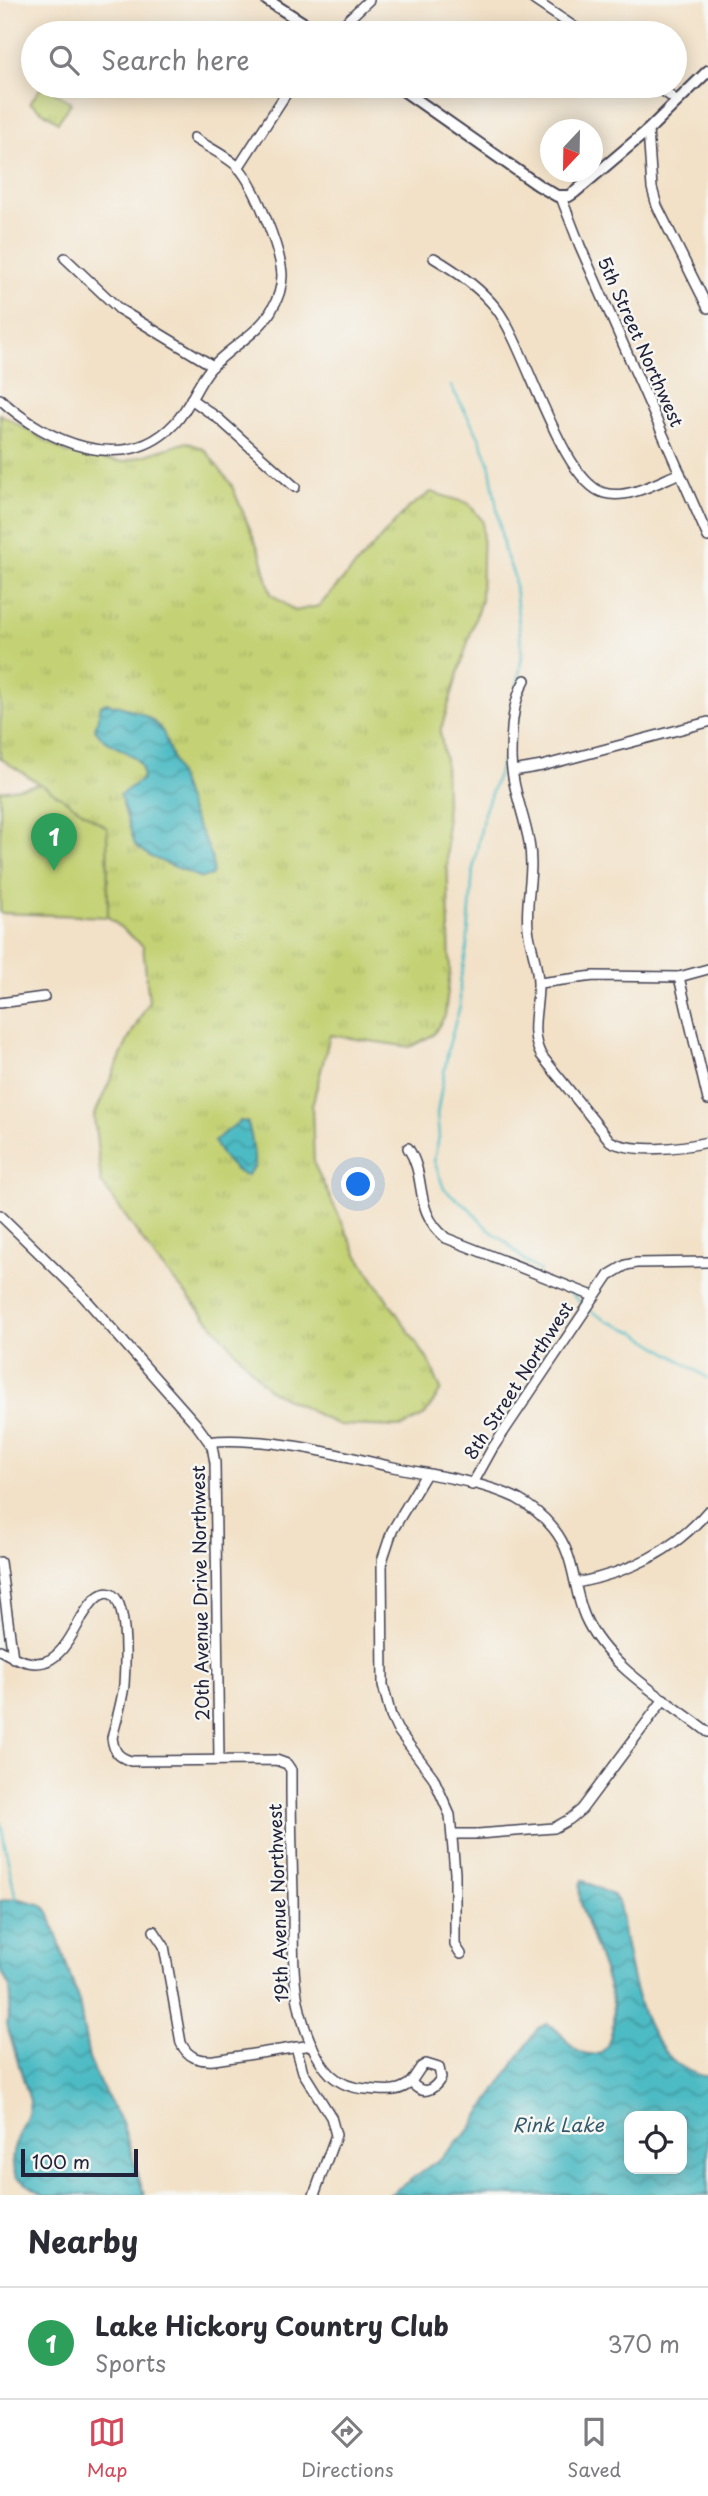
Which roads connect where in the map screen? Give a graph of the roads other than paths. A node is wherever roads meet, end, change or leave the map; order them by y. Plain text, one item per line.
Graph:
1 (267, 0) edge
2 (369, 0) edge
3 (534, 0) edge
4 (299, 21) edge
5 (347, 21) edge
6 (565, 21) edge
7 (708, 71) edge
8 (687, 90) edge
9 (284, 98) edge
10 (414, 98) edge
11 (673, 98) edge
12 (676, 100) joint
13 (648, 130) junction
14 (194, 138) dead end
15 (238, 168) junction
16 (561, 197) junction
17 (65, 258) dead end
18 (434, 258) dead end
19 (708, 308) edge
20 (213, 366) junction
21 (0, 399) edge
22 (191, 399) junction
23 (680, 473) junction
24 (295, 487) dead end
25 (708, 537) edge
26 (525, 680) dead end
27 (708, 722) edge
28 (513, 771) junction
29 (707, 971) edge
30 (679, 977) junction
31 (539, 983) junction
32 (44, 997) dead end
33 (0, 1003) edge
34 (708, 1100) edge
35 (708, 1142) edge
36 (408, 1148) dead end
37 (0, 1215) edge
38 (708, 1262) edge
39 (593, 1296) junction
40 (209, 1443) junction
41 (426, 1474) junction
42 (472, 1485) junction
43 (708, 1511) edge
44 (0, 1562) edge
45 (577, 1583) junction
46 (0, 1650) edge
47 (13, 1658) junction
48 (664, 1699) junction
49 (708, 1732) edge
50 (219, 1760) junction
51 (453, 1834) junction
52 (154, 1931) dead end
53 (461, 1954) dead end
54 (312, 2045) junction
55 (296, 2047) junction
56 (411, 2082) dead end
57 (314, 2195) edge

1 - 4 main road
2 - 5 street
3 - 6 street
7 - 8 main road
9 - 15 street
10 - 16 main road
11 - 12 street
12 - 13 main road
13 - 16 main road
13 - 19 street
14 - 15 street
15 - 20 street
16 - 23 street, 5th Street Northwest
17 - 20 street
18 - 23 street
20 - 22 street
21 - 22 street
22 - 24 street
23 - 25 street, 5th Street Northwest
26 - 28 street
27 - 28 street
28 - 31 street
29 - 30 street
30 - 31 street
30 - 34 street
31 - 35 street
32 - 33 street
36 - 39 street
37 - 40 street, 20th Avenue Drive Northwest
38 - 39 street, 8th Street Northwest
39 - 42 street, 8th Street Northwest
40 - 41 street
40 - 50 street, 20th Avenue Drive Northwest
41 - 42 street
41 - 51 street
42 - 45 street
43 - 45 street
44 - 47 street
45 - 48 street
46 - 47 street
47 - 50 street
48 - 49 street
48 - 51 street
50 - 54 street, 19th Avenue Northwest
51 - 53 street
52 - 55 street
54 - 55 street
54 - 56 street, 19th Avenue Northwest
55 - 57 street

